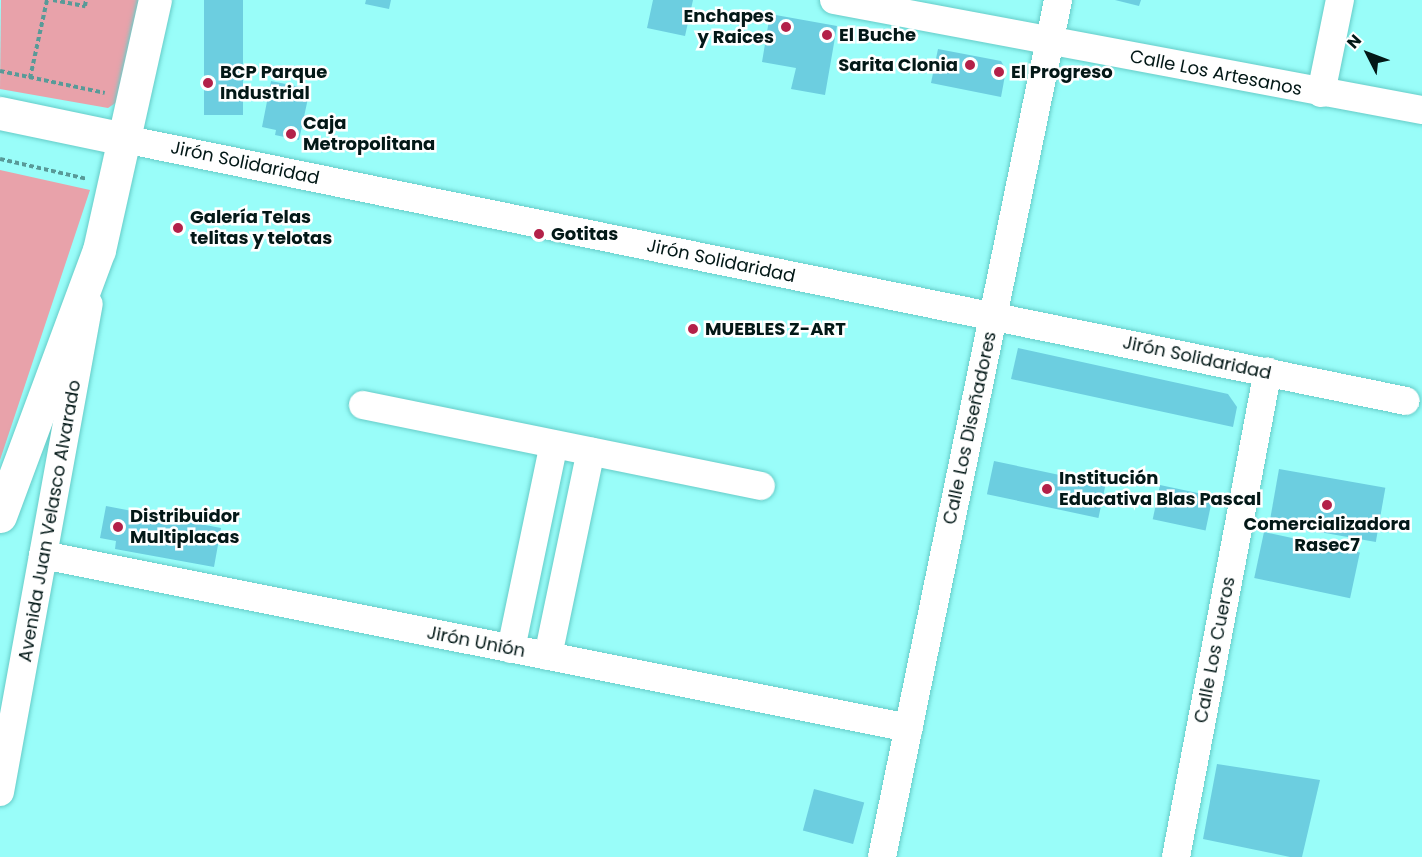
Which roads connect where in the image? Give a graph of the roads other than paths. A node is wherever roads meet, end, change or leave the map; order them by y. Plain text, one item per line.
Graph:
1 (156, 0) edge
2 (834, 0) edge
3 (1058, 0) edge
4 (1340, 0) edge
5 (1049, 41) junction
6 (1321, 93) junction
7 (1422, 110) edge
8 (0, 113) edge
9 (124, 139) junction
10 (99, 250) junction
11 (993, 316) junction
12 (1268, 372) junction
13 (1406, 400) dead end
14 (363, 405) dead end
15 (554, 444) junction
16 (591, 451) junction
17 (762, 486) dead end
18 (0, 516) edge
19 (43, 555) junction
20 (511, 649) junction
21 (548, 656) junction
22 (909, 728) junction
23 (0, 792) edge
24 (882, 857) edge
25 (1176, 857) edge

1 - 9 main road, Avenida Juan Velasco Alvarado
2 - 5 street, Calle Los Artesanos
3 - 5 street, Calle Los Diseñadores
4 - 6 street
5 - 6 street, Calle Los Artesanos
5 - 11 street, Calle Los Diseñadores
6 - 7 street, Calle Los Artesanos
8 - 9 main road, Jirón Solidaridad
9 - 10 main road, Avenida Juan Velasco Alvarado
9 - 11 street, Jirón Solidaridad
10 - 18 main road, Avenida Juan Velasco Alvarado
10 - 19 street, Avenida Juan Velasco Alvarado
11 - 12 street, Jirón Solidaridad
11 - 22 street, Calle Los Diseñadores
12 - 13 street, Jirón Solidaridad
12 - 25 street, Calle Los Cueros
14 - 15 street
15 - 16 street
15 - 20 street
16 - 17 street
16 - 21 street
19 - 20 street, Jirón Unión
19 - 23 street, Avenida Juan Velasco Alvarado
20 - 21 street, Jirón Unión
21 - 22 street, Jirón Unión
22 - 24 street, Calle Los Diseñadores

